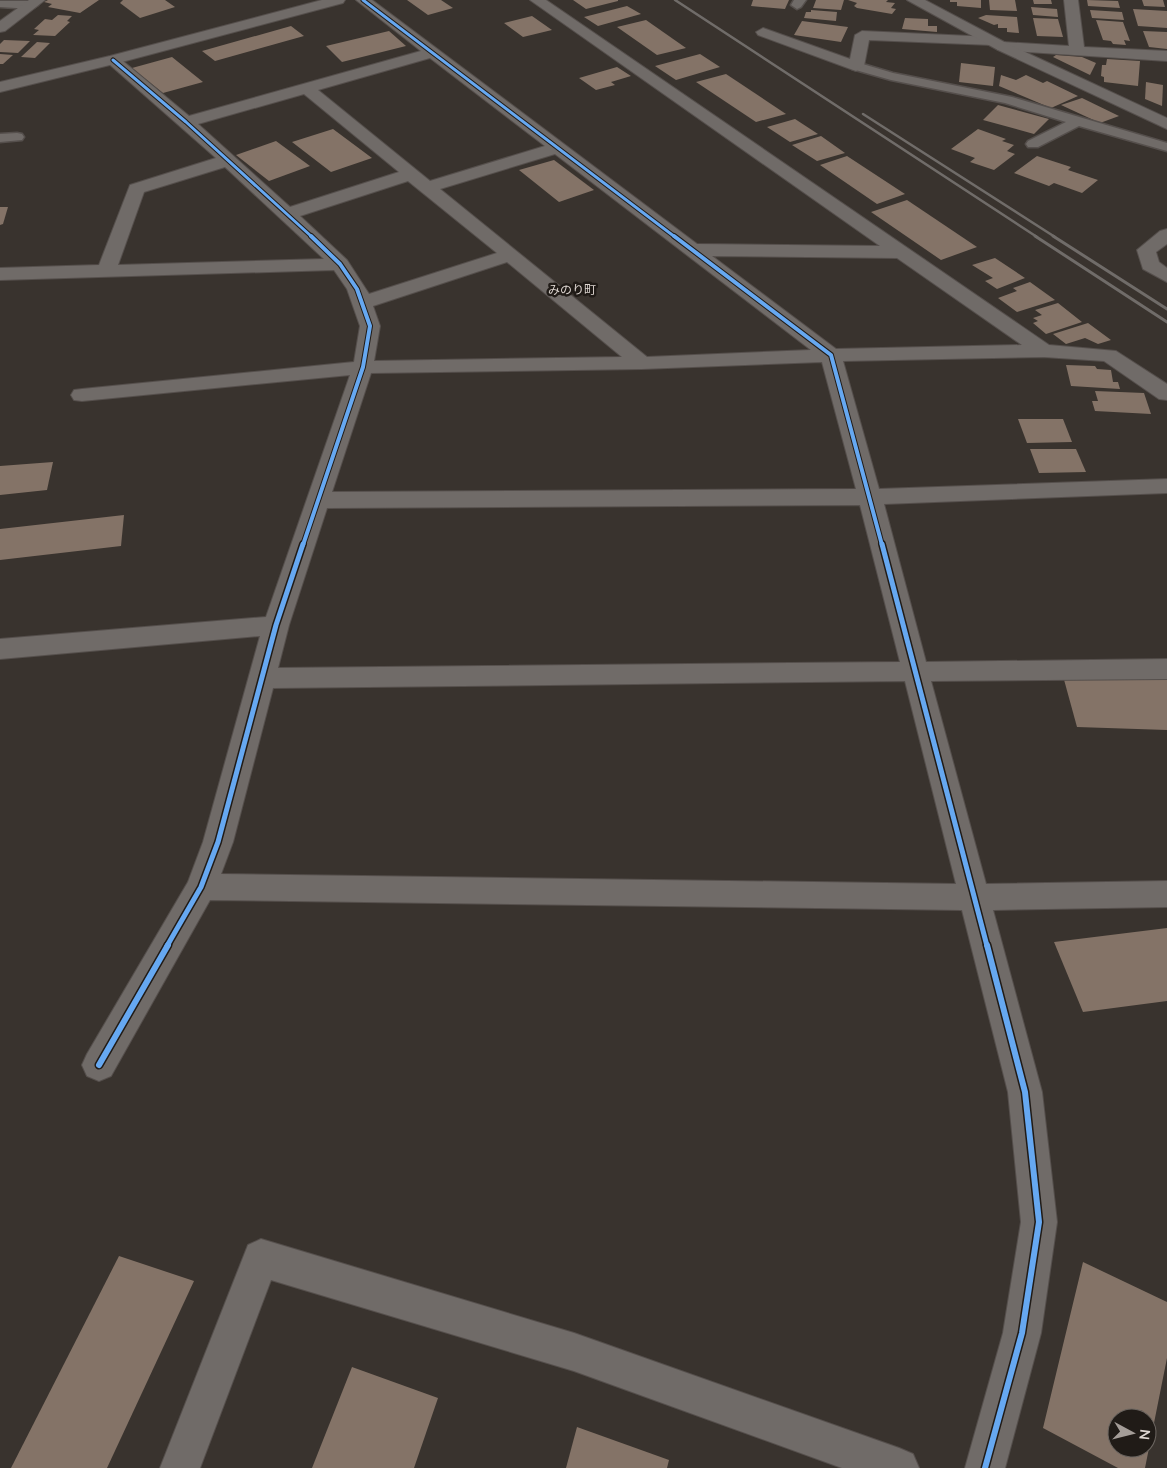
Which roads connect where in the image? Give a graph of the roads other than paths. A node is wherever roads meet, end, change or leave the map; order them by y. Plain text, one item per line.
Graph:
1 (338, 0) edge
2 (362, 0) edge
3 (537, 0) edge
4 (1071, 0) edge
5 (918, 1) edge
6 (35, 2) edge
7 (0, 4) edge
8 (0, 28) edge
9 (763, 32) dead end
10 (998, 44) junction
11 (1078, 50) junction
12 (432, 53) junction
13 (1167, 56) edge
14 (113, 60) junction
15 (856, 66) junction
16 (0, 87) edge
17 (306, 88) junction
18 (186, 122) junction
19 (1076, 122) junction
20 (1167, 124) edge
21 (16, 137) dead end
22 (0, 138) edge
23 (1033, 144) dead end
24 (1167, 147) edge
25 (558, 148) junction
26 (228, 160) junction
27 (411, 174) junction
28 (427, 187) junction
29 (287, 214) junction
30 (1167, 235) edge
31 (693, 250) junction
32 (901, 252) junction
33 (511, 255) junction
34 (340, 264) junction
35 (106, 272) junction
36 (0, 274) edge
37 (1167, 276) edge
38 (362, 303) junction
39 (1044, 351) junction
40 (831, 355) junction
41 (642, 363) junction
42 (363, 367) junction
43 (1167, 394) edge
44 (82, 395) dead end
45 (1167, 486) edge
46 (870, 497) junction
47 (318, 500) junction
48 (276, 625) junction
49 (0, 649) edge
50 (1167, 669) edge
51 (916, 671) junction
52 (262, 678) junction
53 (201, 887) junction
54 (1167, 894) edge
55 (975, 897) junction
56 (99, 1065) dead end
57 (180, 1468) edge
58 (898, 1468) edge
59 (985, 1468) edge

1 - 14 street
2 - 12 street
3 - 32 street
4 - 11 street
5 - 10 street
6 - 7 lane
6 - 8 street
9 - 15 street
10 - 11 street
10 - 15 street
10 - 20 street
11 - 13 street
12 - 17 street
12 - 25 street
14 - 16 street
14 - 18 street
15 - 19 lane
17 - 18 street
17 - 27 street
18 - 26 street
19 - 23 lane
19 - 24 lane
21 - 22 lane
25 - 28 street
25 - 31 street
26 - 29 street
26 - 35 street
27 - 28 street
27 - 29 street
28 - 33 street
29 - 34 street
30 - 37 street
31 - 32 street
31 - 40 street
32 - 39 street
33 - 38 street
33 - 41 street
34 - 35 street
34 - 38 street
35 - 36 street
38 - 42 street
39 - 40 street
39 - 43 street
40 - 41 street
40 - 46 street
41 - 42 street
42 - 44 street
42 - 47 street
45 - 46 street
46 - 47 street
46 - 51 street
47 - 48 street
48 - 49 street
48 - 52 street
50 - 51 street
51 - 52 street
51 - 55 street
52 - 53 street
53 - 55 street
53 - 56 street
54 - 55 street
55 - 59 street
57 - 58 street

